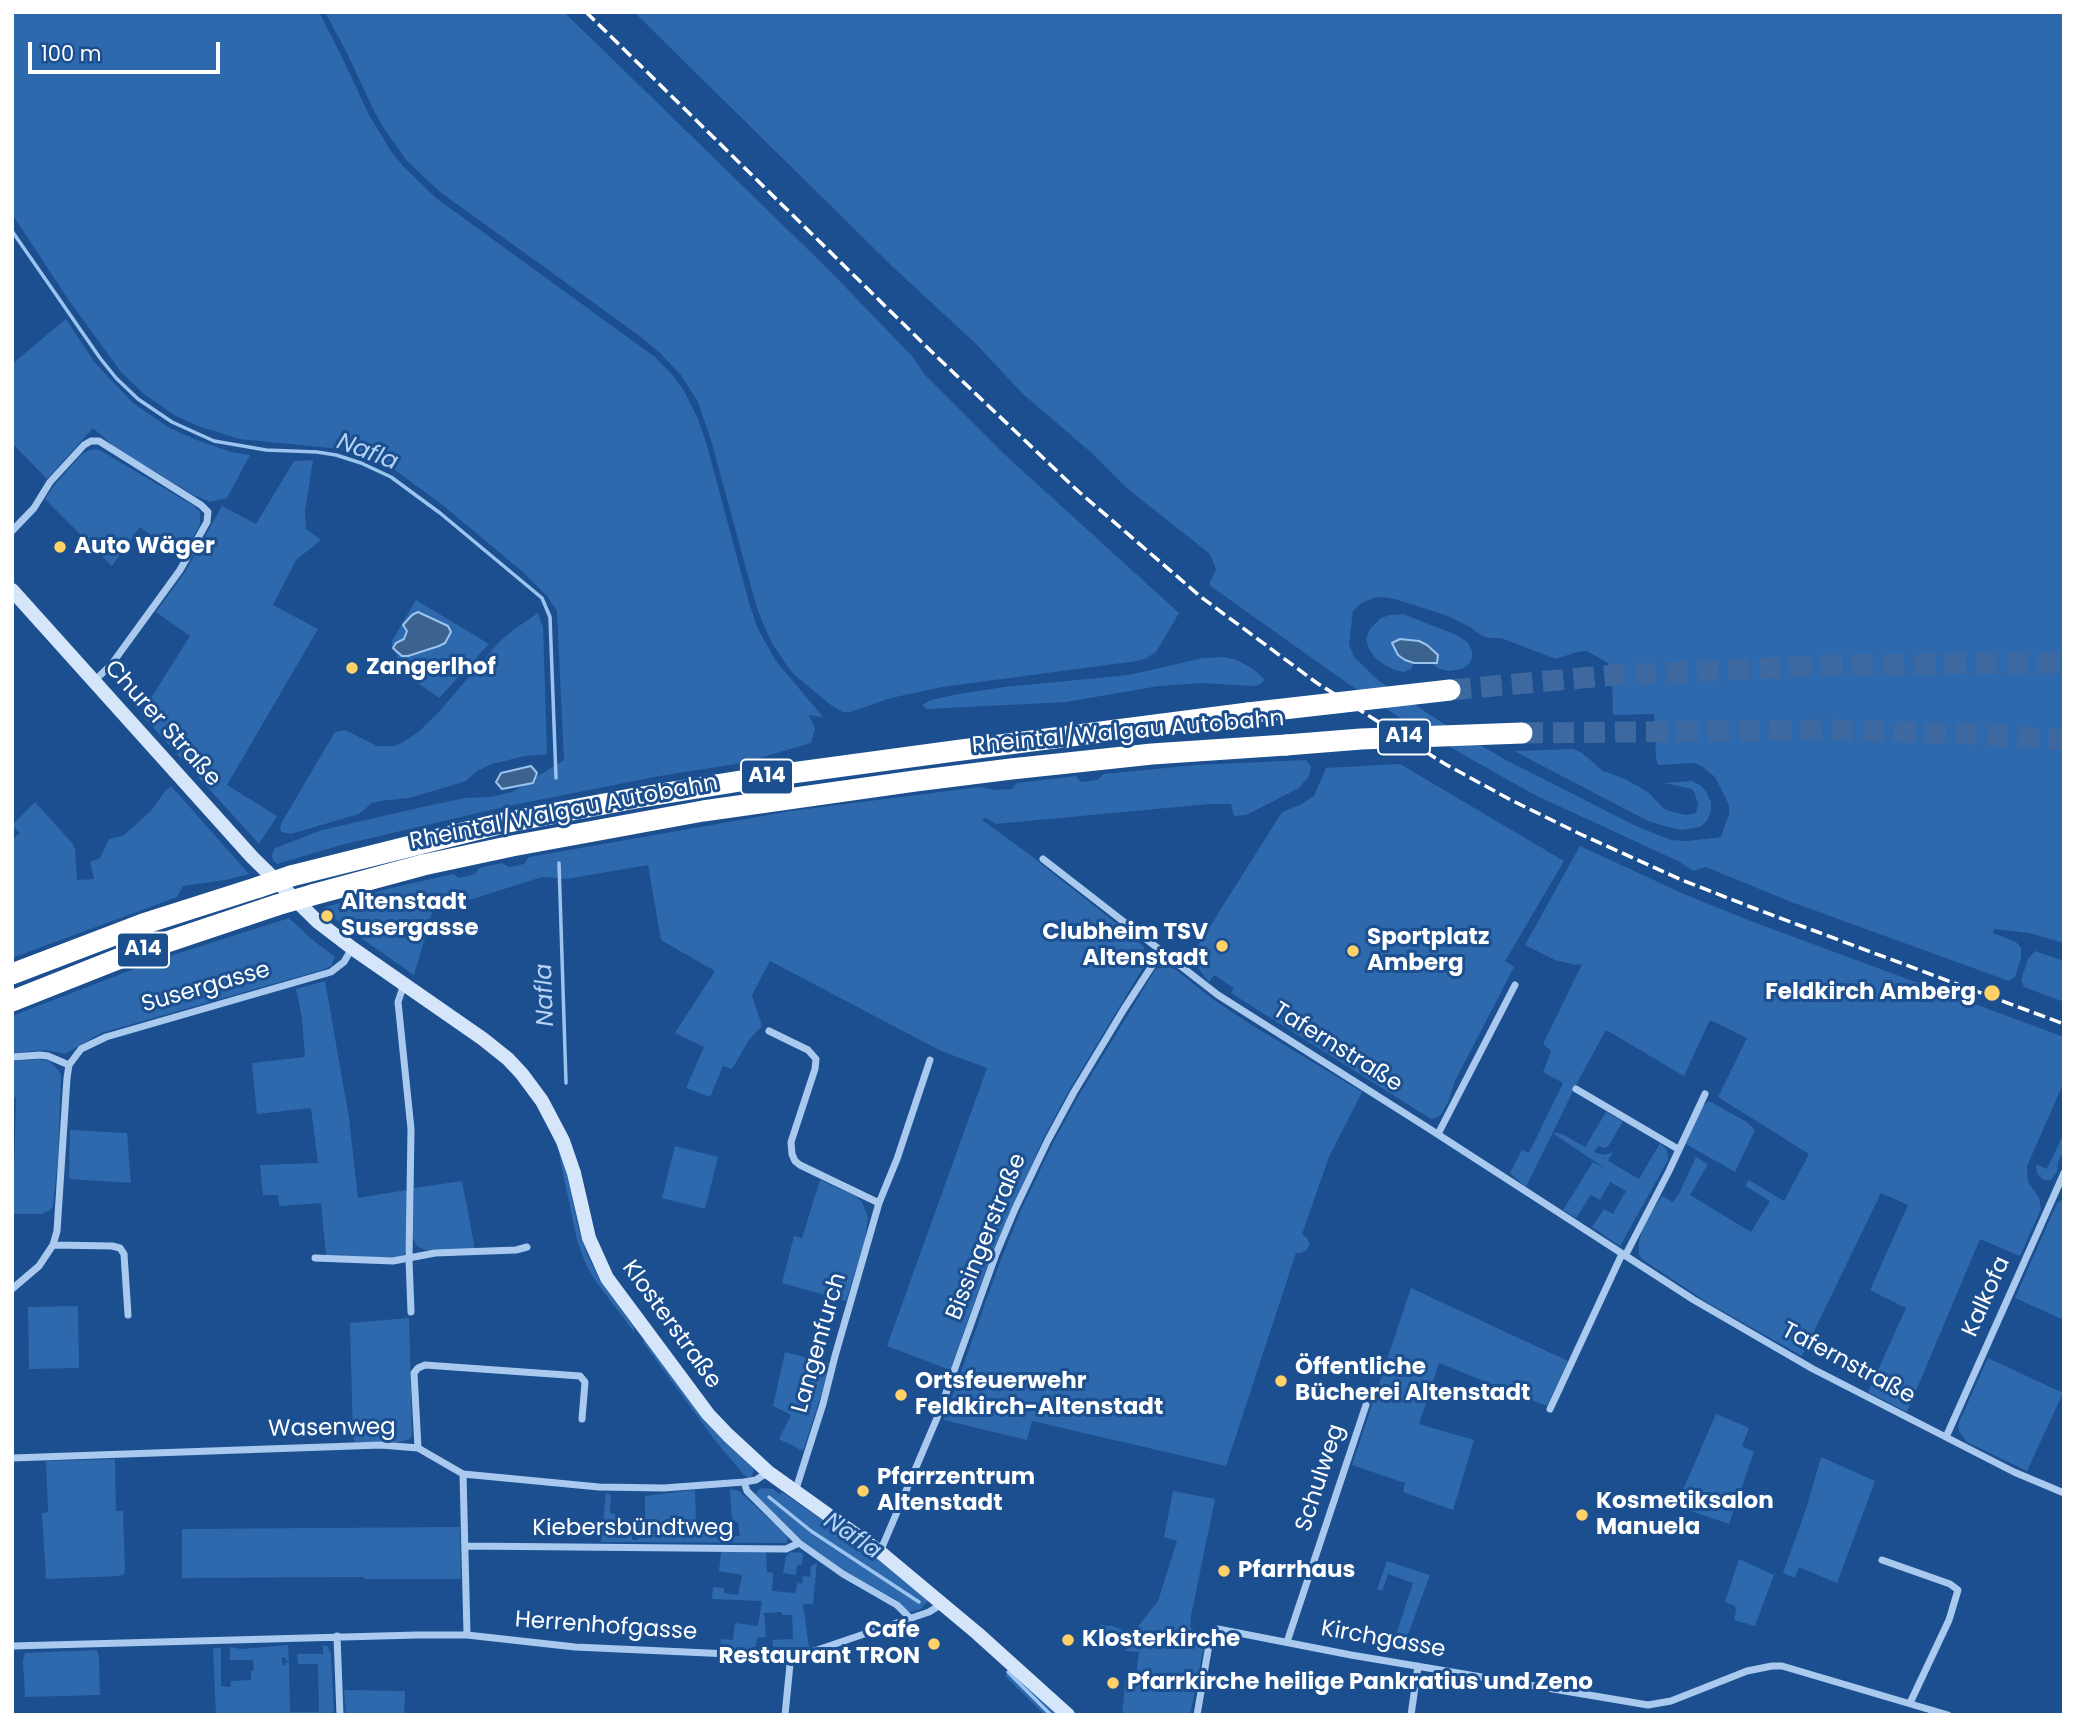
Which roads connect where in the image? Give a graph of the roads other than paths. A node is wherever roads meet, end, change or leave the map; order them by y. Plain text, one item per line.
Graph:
1 (12, 531) edge
2 (12, 590) edge
3 (93, 681) junction
4 (1450, 690) tunnel mouth
5 (1522, 733) tunnel mouth
6 (1043, 859) dead end
7 (283, 889) junction
8 (352, 948) junction
9 (1161, 952) junction
10 (12, 974) edge
11 (404, 984) junction
12 (1515, 985) dead end
13 (12, 1001) edge
14 (769, 1031) dead end
15 (12, 1058) edge
16 (930, 1060) dead end
17 (69, 1065) junction
18 (1576, 1089) dead end
19 (1705, 1094) dead end
20 (1437, 1134) junction
21 (1678, 1149) junction
22 (2064, 1173) edge
23 (2062, 1185) edge
24 (879, 1203) junction
25 (53, 1245) junction
26 (527, 1247) dead end
27 (1623, 1255) junction
28 (315, 1258) dead end
29 (409, 1259) junction
30 (12, 1289) edge
31 (411, 1312) dead end
32 (128, 1315) dead end
33 (1366, 1405) dead end
34 (1550, 1409) dead end
35 (582, 1419) dead end
36 (1945, 1437) junction
37 (418, 1448) junction
38 (12, 1458) edge
39 (768, 1472) junction
40 (463, 1474) junction
41 (744, 1482) junction
42 (795, 1493) junction
43 (2064, 1493) edge
44 (799, 1543) junction
45 (465, 1546) junction
46 (880, 1552) junction
47 (1882, 1560) dead end
48 (942, 1603) junction
49 (911, 1619) junction
50 (337, 1636) junction
51 (467, 1636) junction
52 (1287, 1642) junction
53 (12, 1646) edge
54 (791, 1654) junction
55 (1418, 1666) junction
56 (1910, 1703) junction
57 (340, 1715) edge
58 (785, 1715) edge
59 (1068, 1715) edge
60 (1197, 1715) edge
61 (1411, 1715) edge
62 (1948, 1715) edge

1 - 3 street
2 - 3 main road, Churer Straße
3 - 7 main road, Churer Straße
4 - 7 highway, Rheintal/Walgau Autobahn / A14, bridge
5 - 7 highway, Rheintal/Walgau Autobahn / A14, bridge
6 - 9 street, Tafernstraße
7 - 8 main road, Klosterstraße
7 - 10 highway, Rheintal/Walgau Autobahn / A14, bridge
7 - 13 highway, Rheintal/Walgau Autobahn / A14
8 - 11 main road, Klosterstraße
8 - 17 street, Susergasse
9 - 20 street, Tafernstraße
9 - 46 street, Bissingerstraße
11 - 29 street
11 - 39 main road, Klosterstraße
12 - 20 street
14 - 24 street
15 - 17 street
16 - 24 street, Langenfurch
17 - 25 street
18 - 21 street
19 - 21 street
20 - 27 street, Tafernstraße
21 - 27 street
22 - 23 street, Kalkofa
23 - 36 street, Kalkofa
24 - 42 street, Langenfurch
25 - 30 street
25 - 32 street
26 - 29 street
27 - 34 street
27 - 36 street, Tafernstraße
28 - 29 street
29 - 31 street
33 - 52 street, Schulweg
35 - 37 street
36 - 43 street, Tafernstraße
37 - 38 street, Wasenweg
37 - 40 street, Wasenweg
39 - 41 street, Wasenweg
39 - 42 main road, Klosterstraße
40 - 41 street, Wasenweg
40 - 45 street
41 - 44 street, Kiebersbündtweg
42 - 46 main road, Klosterstraße
44 - 45 street, Kiebersbündtweg
44 - 49 street, Kiebersbündtweg
45 - 51 street
46 - 48 main road, Klosterstraße
47 - 56 street
48 - 49 street, Herrenhofgasse
48 - 59 main road, Klosterstraße
49 - 54 street, Herrenhofgasse
50 - 51 street, Herrenhofgasse
50 - 53 street, Herrenhofgasse
50 - 57 street
51 - 54 street, Herrenhofgasse
52 - 55 street, Kirchgasse
52 - 60 street, Kirchgasse
54 - 58 street
55 - 56 street, Kirchgasse
55 - 61 street
56 - 62 street, Kirchgasse

